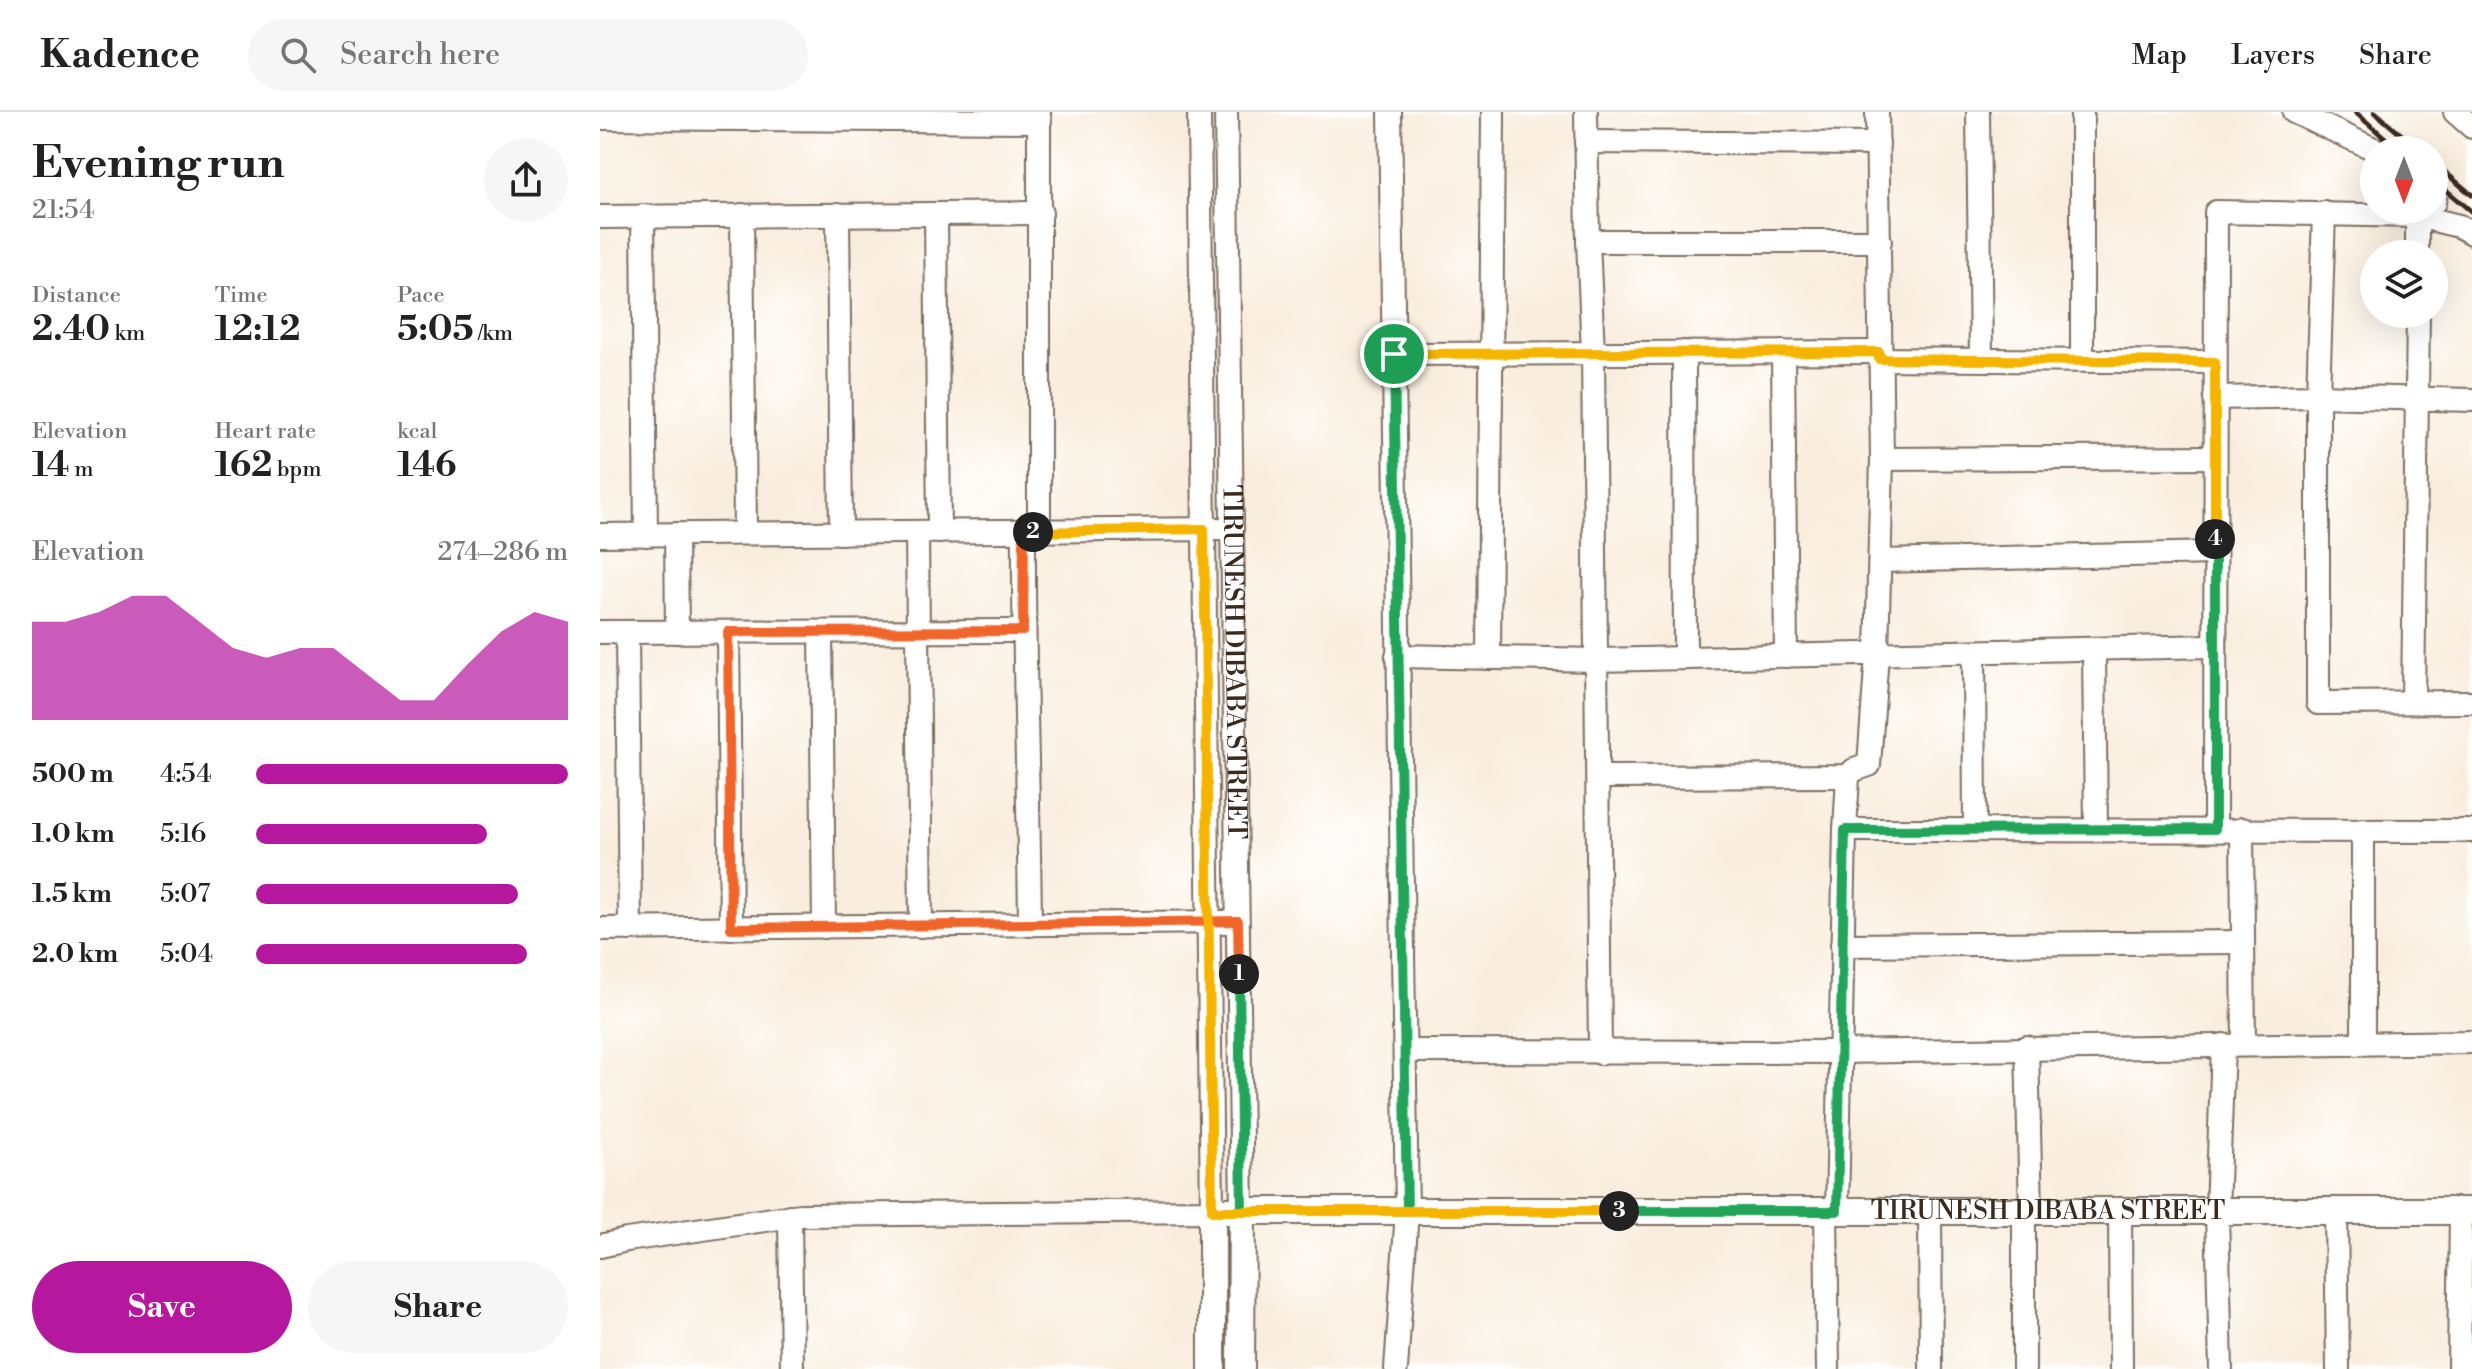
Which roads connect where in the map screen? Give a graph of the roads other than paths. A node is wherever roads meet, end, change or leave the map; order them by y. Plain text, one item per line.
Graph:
1 (1199, 112) edge
2 (1226, 112) edge
3 (1390, 112) edge
4 (1493, 112) edge
5 (1586, 112) edge
6 (1877, 112) edge
7 (1978, 112) edge
8 (2082, 112) edge
9 (2455, 112) edge
10 (2303, 113) edge
11 (1040, 117) edge
12 (600, 118) edge
13 (2472, 127) edge
14 (1586, 142) junction
15 (2360, 142) edge
16 (1878, 144) junction
17 (1041, 213) junction
18 (2324, 213) junction
19 (2360, 213) edge
20 (838, 214) junction
21 (936, 214) junction
22 (742, 215) junction
23 (643, 216) junction
24 (600, 217) edge
25 (2448, 221) edge
26 (2472, 233) edge
27 (1588, 241) junction
28 (1880, 241) junction
29 (2418, 328) edge
30 (1684, 352) junction
31 (1783, 352) junction
32 (1491, 353) junction
33 (1593, 353) junction
34 (1394, 354) junction
35 (1879, 356) junction
36 (1981, 358) junction
37 (2082, 359) junction
38 (2215, 362) junction
39 (2318, 396) junction
40 (2215, 398) junction
41 (2418, 399) junction
42 (2472, 400) edge
43 (2215, 457) junction
44 (1882, 459) junction
45 (1204, 529) junction
46 (1233, 529) junction
47 (928, 532) junction
48 (1032, 532) junction
49 (745, 533) junction
50 (841, 533) junction
51 (676, 534) junction
52 (600, 535) edge
53 (646, 535) junction
54 (2215, 553) junction
55 (1880, 561) junction
56 (1023, 631) junction
57 (600, 632) edge
58 (627, 632) junction
59 (677, 632) junction
60 (728, 632) junction
61 (821, 632) junction
62 (918, 632) junction
63 (2214, 646) junction
64 (2094, 649) junction
65 (1974, 652) junction
66 (1877, 654) junction
67 (1397, 656) junction
68 (1786, 656) junction
69 (1685, 657) junction
70 (1489, 658) junction
71 (1597, 660) junction
72 (2413, 702) junction
73 (2472, 702) edge
74 (1848, 776) junction
75 (1598, 777) junction
76 (1975, 829) junction
77 (2096, 829) junction
78 (2215, 829) junction
79 (2242, 829) junction
80 (1845, 830) junction
81 (2363, 830) junction
82 (2472, 831) edge
83 (1238, 921) junction
84 (1210, 923) junction
85 (1030, 925) junction
86 (921, 926) junction
87 (824, 927) junction
88 (731, 928) junction
89 (600, 929) edge
90 (630, 929) junction
91 (2243, 942) junction
92 (1842, 945) junction
93 (2472, 1042) edge
94 (2363, 1043) junction
95 (2233, 1045) junction
96 (2027, 1047) junction
97 (1406, 1051) junction
98 (1840, 1052) junction
99 (1600, 1053) junction
100 (1212, 1211) junction
101 (1242, 1211) junction
102 (1407, 1211) junction
103 (1832, 1211) junction
104 (1930, 1211) junction
105 (2027, 1211) junction
106 (2120, 1211) junction
107 (2217, 1211) junction
108 (2336, 1211) junction
109 (2466, 1211) edge
110 (790, 1216) junction
111 (600, 1246) edge
112 (792, 1369) edge
113 (1212, 1369) edge
114 (1241, 1369) edge
115 (1396, 1369) edge
116 (1828, 1369) edge
117 (1931, 1369) edge
118 (2024, 1369) edge
119 (2121, 1369) edge
120 (2221, 1369) edge
121 (2338, 1369) edge
122 (2459, 1369) edge

1 - 45 street, TIRUNESH DIBABA STREET
2 - 46 street, TIRUNESH DIBABA STREET
3 - 34 street
4 - 32 street
5 - 14 street
6 - 16 street
7 - 36 street
8 - 37 street
9 - 13 street
10 - 15 street
11 - 12 street
11 - 17 street
14 - 16 street
14 - 27 street
16 - 28 street
17 - 21 street
17 - 48 street
18 - 19 street
18 - 38 street
18 - 39 street
20 - 21 street
20 - 22 street
20 - 50 street
21 - 47 street
22 - 23 street
22 - 49 street
23 - 24 street
23 - 53 street
25 - 26 street
27 - 28 street
27 - 33 street
28 - 35 street
29 - 41 street
30 - 31 street
30 - 33 street
30 - 69 street
31 - 35 street
31 - 68 street
32 - 33 street
32 - 34 street
32 - 70 street
33 - 71 street
34 - 67 street
35 - 36 street
35 - 44 street
36 - 37 street
37 - 38 street
38 - 40 street
39 - 40 street
39 - 41 street
39 - 72 street
40 - 43 street
41 - 42 street
41 - 72 street
43 - 44 street
43 - 54 street
44 - 55 street
45 - 46 street
45 - 48 street
45 - 84 street, TIRUNESH DIBABA STREET
46 - 83 street, TIRUNESH DIBABA STREET
47 - 48 street
47 - 50 street
47 - 62 street
48 - 56 street
49 - 50 street
49 - 51 street
51 - 53 street
51 - 59 street
52 - 53 street
54 - 55 street
54 - 63 street
55 - 66 street
56 - 62 street
56 - 85 street
57 - 58 street
58 - 59 street
58 - 90 street
59 - 60 street
60 - 61 street
60 - 88 street
61 - 62 street
61 - 87 street
62 - 86 street
63 - 64 street
63 - 78 street
64 - 65 street
64 - 77 street
65 - 66 street
65 - 76 street
66 - 68 street
66 - 74 street
67 - 70 street
67 - 97 street
68 - 69 street
69 - 71 street
70 - 71 street
71 - 75 street
72 - 73 street
74 - 75 street
74 - 80 street
75 - 99 street
76 - 77 street
76 - 80 street
77 - 78 street
78 - 79 street
79 - 81 street
79 - 91 street
80 - 92 street
81 - 82 street
81 - 94 street
83 - 84 street
83 - 101 street, TIRUNESH DIBABA STREET
84 - 85 street
84 - 100 street, TIRUNESH DIBABA STREET
85 - 86 street
86 - 87 street
87 - 88 street
88 - 90 street
89 - 90 street
91 - 92 street
91 - 95 street
92 - 98 street
93 - 94 street
94 - 95 street
95 - 96 street
95 - 107 street
96 - 98 street
96 - 105 street
97 - 99 street
97 - 102 street
98 - 99 street
98 - 103 street
100 - 101 main road, TIRUNESH DIBABA STREET
100 - 110 street
100 - 113 main road, TIRUNESH DIBABA STREET
101 - 102 main road, TIRUNESH DIBABA STREET
101 - 114 main road, TIRUNESH DIBABA STREET
102 - 103 main road, TIRUNESH DIBABA STREET
102 - 115 street
103 - 104 main road, TIRUNESH DIBABA STREET
103 - 116 street
104 - 105 main road, TIRUNESH DIBABA STREET
104 - 117 street
105 - 106 main road, TIRUNESH DIBABA STREET
105 - 118 street
106 - 107 main road, TIRUNESH DIBABA STREET
106 - 119 street
107 - 108 main road, TIRUNESH DIBABA STREET
107 - 120 street
108 - 109 main road, TIRUNESH DIBABA STREET
108 - 121 street
109 - 122 street
110 - 111 street
110 - 112 street

